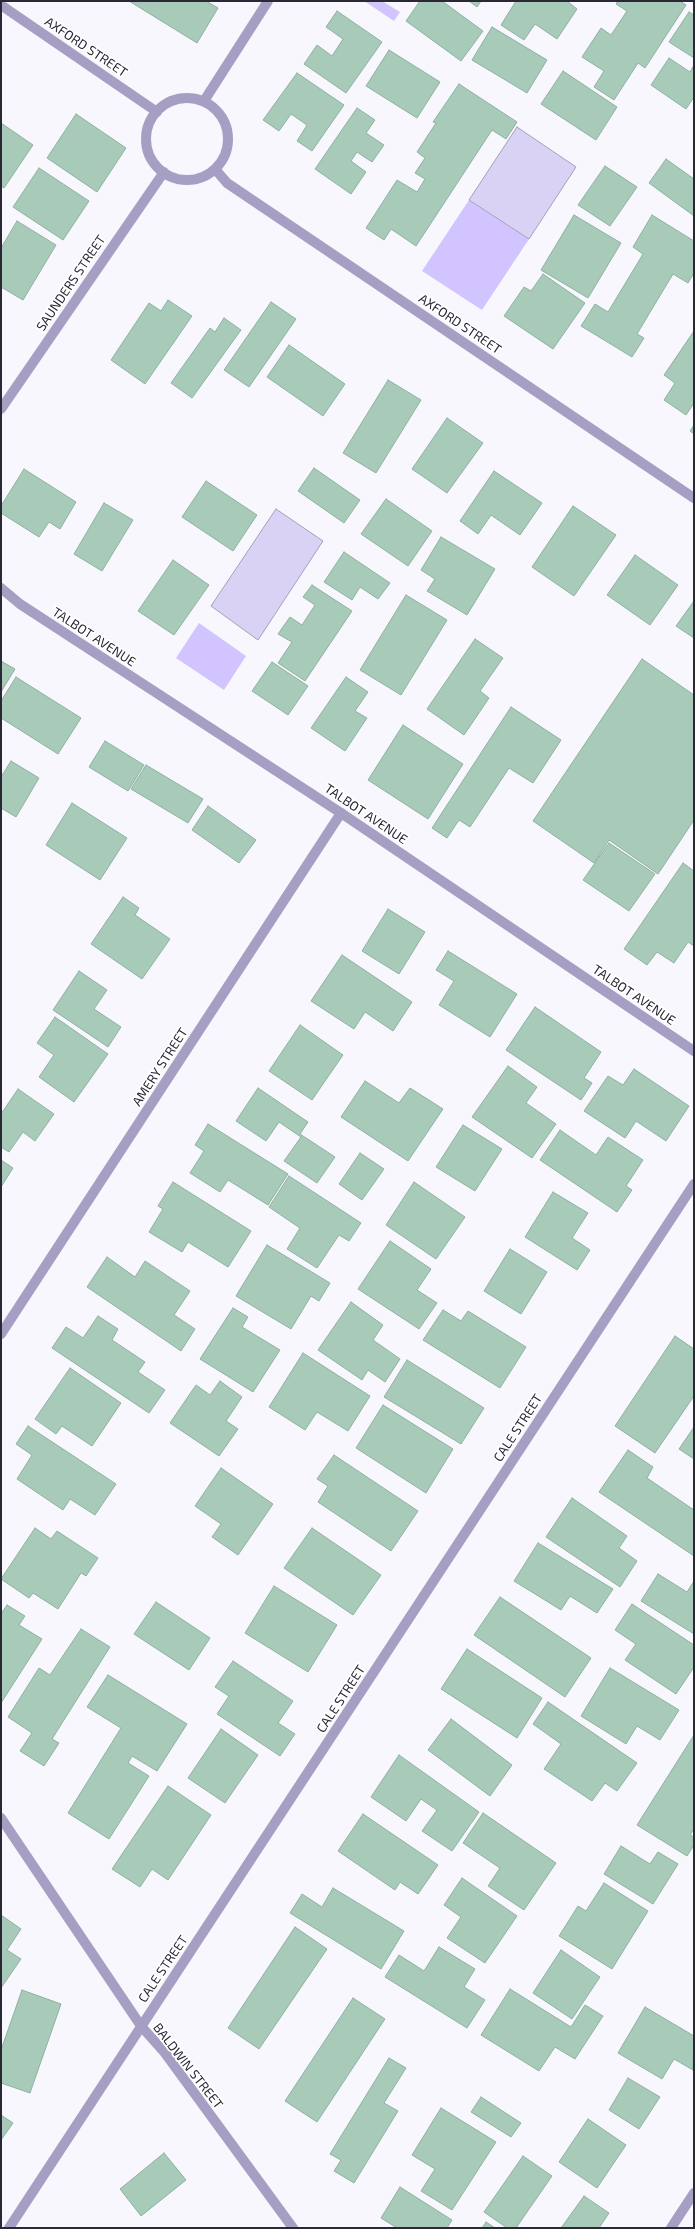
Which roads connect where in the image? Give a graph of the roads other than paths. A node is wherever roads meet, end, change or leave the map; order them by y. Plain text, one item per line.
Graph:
1 (268, 1) edge
2 (1, 5) edge
3 (204, 101) junction
4 (157, 112) junction
5 (215, 169) junction
6 (164, 172) junction
7 (1, 410) edge
8 (694, 498) edge
9 (1, 588) edge
10 (1, 598) edge
11 (20, 604) junction
12 (341, 814) junction
13 (694, 1051) edge
14 (694, 1184) edge
15 (1, 1334) edge
16 (1, 1818) edge
17 (140, 2026) junction
18 (694, 2194) edge
19 (10, 2228) edge
20 (293, 2228) edge
21 (671, 2228) edge

1 - 3 street
2 - 4 street, AXFORD STREET
3 - 4 street
3 - 5 street
4 - 6 street
5 - 6 street
5 - 8 street, AXFORD STREET
6 - 7 street, SAUNDERS STREET
9 - 11 street, TALBOT AVENUE
10 - 11 street, TALBOT AVENUE
11 - 12 street, TALBOT AVENUE
12 - 13 street, TALBOT AVENUE
12 - 15 street, AMERY STREET
14 - 17 street, CALE STREET
16 - 17 street, BALDWIN STREET
17 - 19 street, CALE STREET
17 - 20 street, BALDWIN STREET
18 - 21 street

